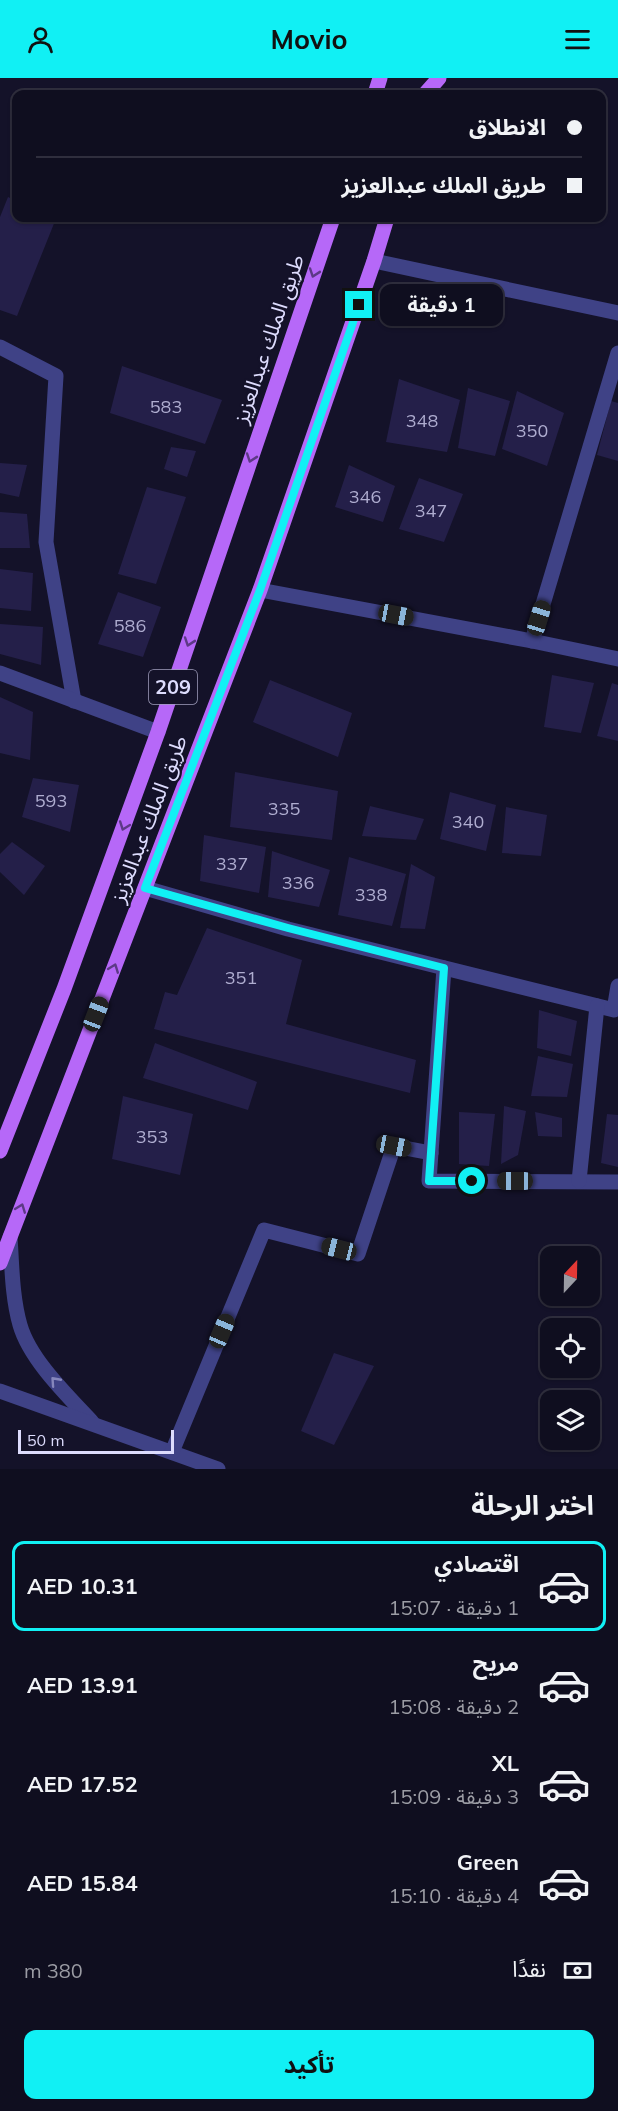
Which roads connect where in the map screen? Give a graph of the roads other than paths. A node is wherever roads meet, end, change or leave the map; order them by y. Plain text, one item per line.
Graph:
1 (439, 78) edge
2 (428, 90) edge
3 (332, 222) edge
4 (386, 222) edge
5 (374, 261) junction
6 (618, 313) edge
7 (0, 347) edge
8 (618, 353) edge
9 (260, 590) junction
10 (532, 640) junction
11 (618, 659) edge
12 (0, 673) edge
13 (74, 701) junction
14 (158, 732) junction
15 (145, 888) junction
16 (444, 968) junction
17 (618, 986) edge
18 (597, 1006) junction
19 (0, 1151) edge
20 (431, 1153) junction
21 (579, 1181) junction
22 (618, 1182) edge
23 (10, 1237) junction
24 (0, 1263) edge
25 (0, 1391) edge
26 (94, 1425) junction
27 (172, 1452) junction
28 (218, 1469) edge

1 - 2 main road
3 -> 14 main road, طريق الملك عبدالعزيز / 209
4 - 5 main road, طريق الملك عبدالعزيز / 209
5 - 6 street
5 - 9 main road, طريق الملك عبدالعزيز / 209
7 - 13 street
8 - 10 street
9 - 10 street
9 - 15 main road, طريق الملك عبدالعزيز / 209
10 - 11 street
12 - 13 street
13 - 14 street
14 -> 19 main road, طريق الملك عبدالعزيز / 209
15 - 16 street
23 -> 15 main road, طريق الملك عبدالعزيز / 209
16 - 18 street
16 - 20 street
17 - 18 street
18 - 21 street
20 - 21 street
20 - 27 street
21 - 22 street
23 - 24 main road, طريق الملك عبدالعزيز / 209
26 -> 23 street
25 - 26 street
26 - 27 street
27 - 28 street

